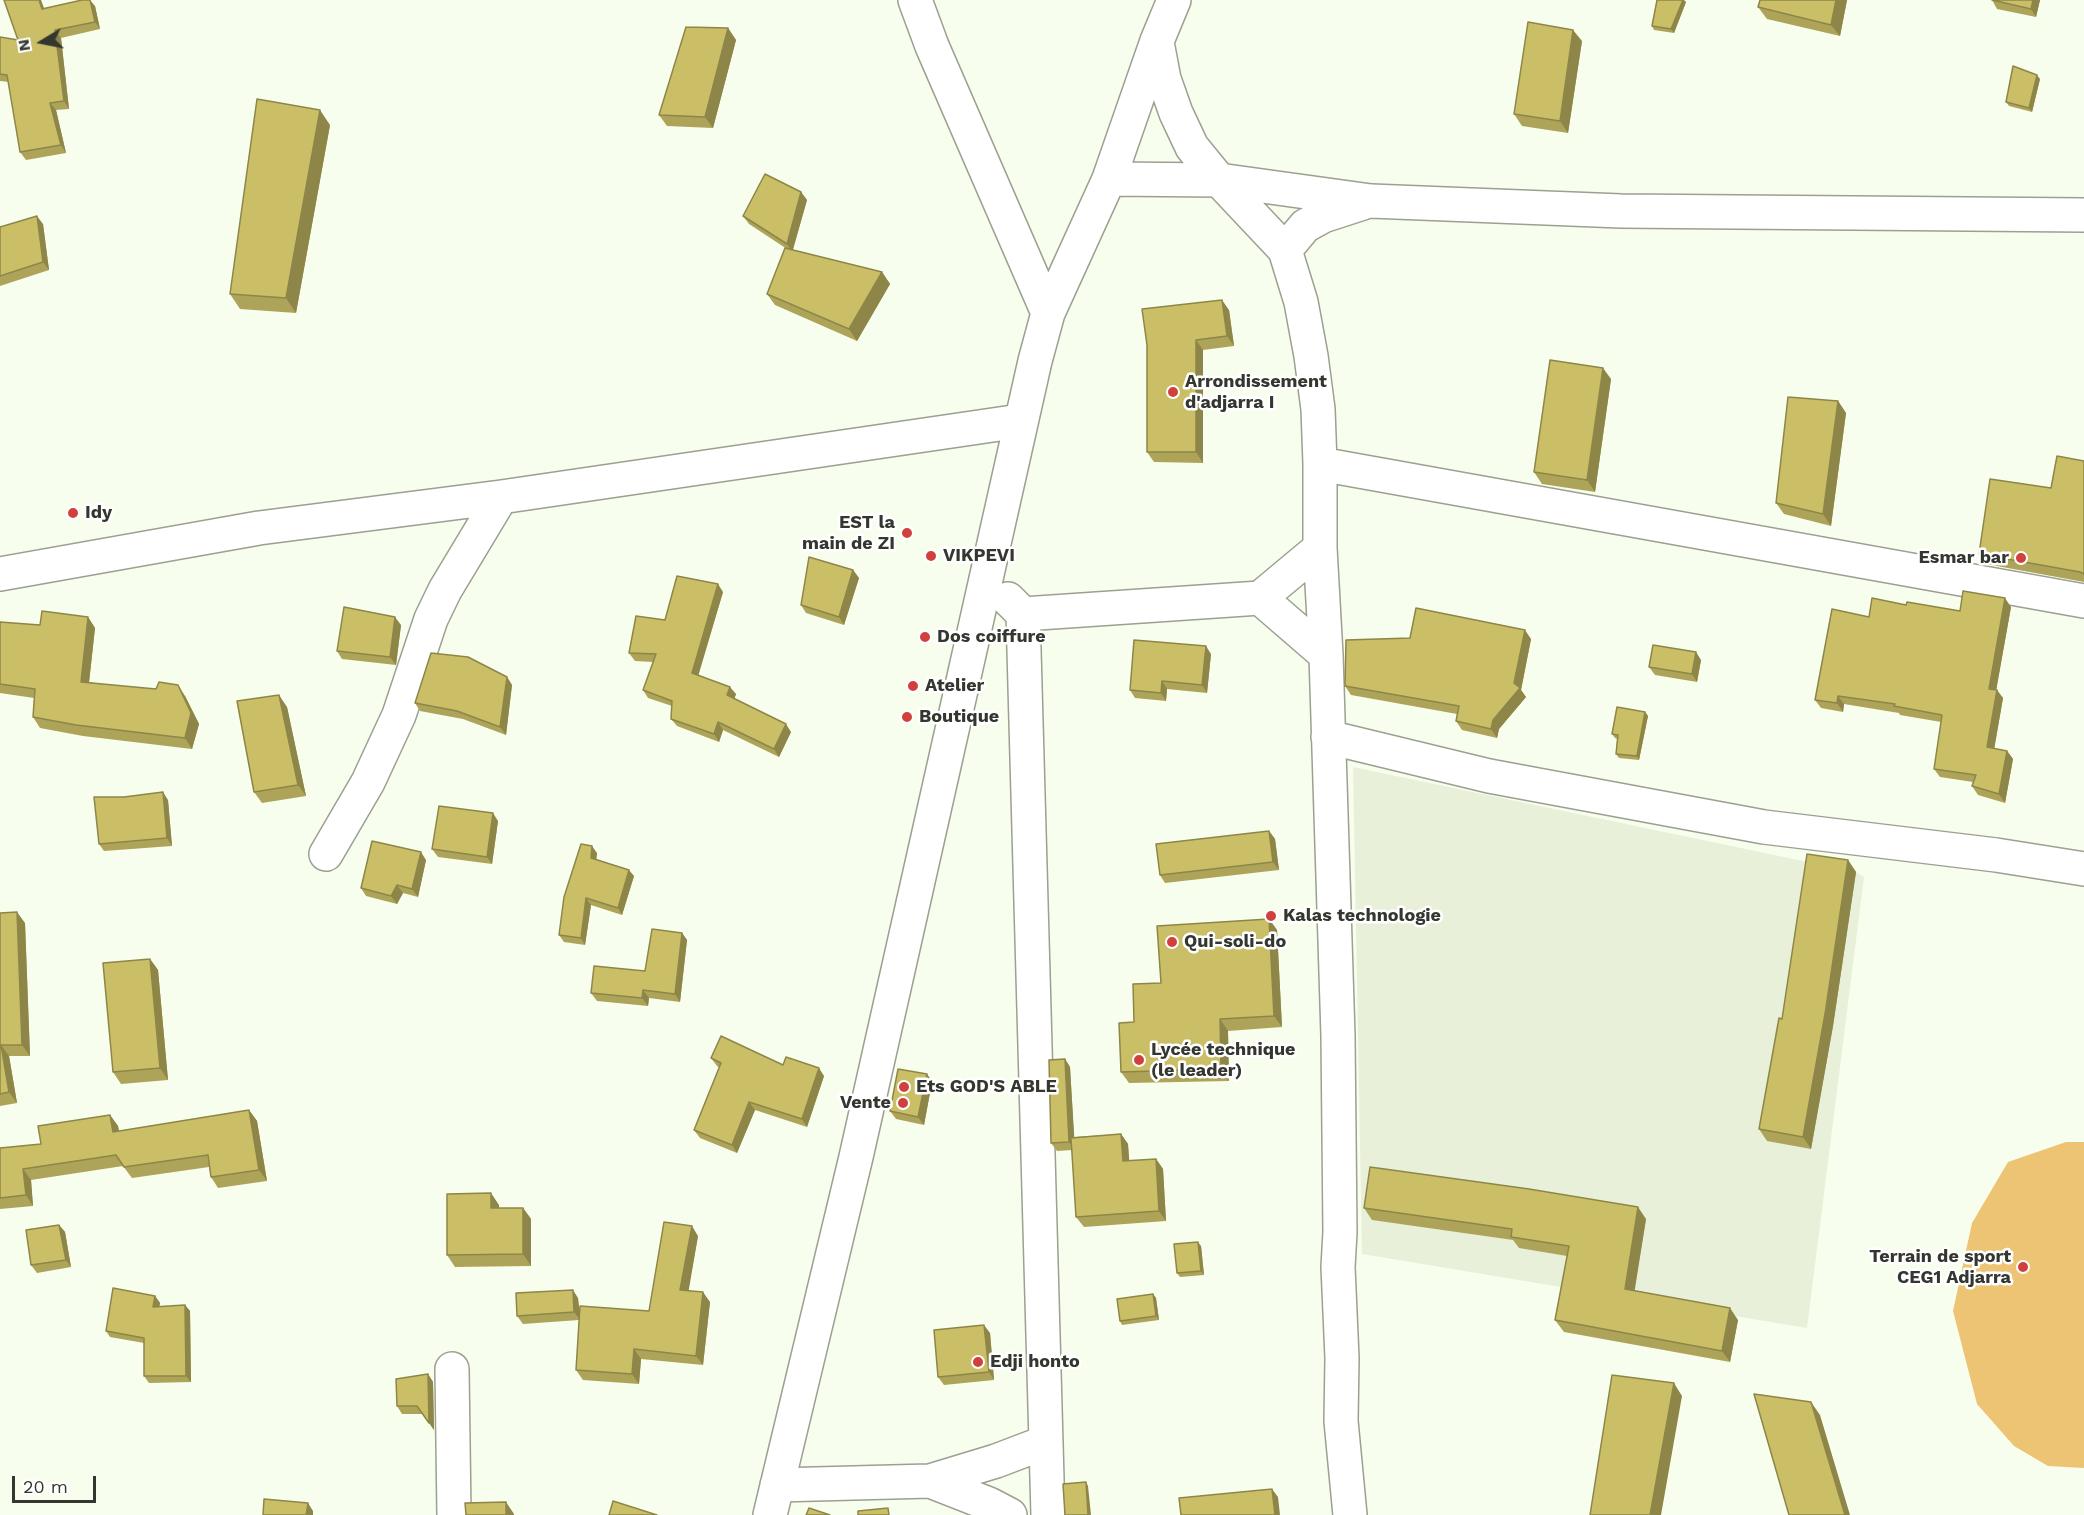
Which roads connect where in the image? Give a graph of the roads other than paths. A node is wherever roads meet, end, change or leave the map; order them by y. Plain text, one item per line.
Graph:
1 (915, 0) edge
2 (1156, 0) edge
3 (1174, 0) edge
4 (1157, 41) junction
5 (1109, 179) junction
6 (1219, 180) junction
7 (1371, 201) junction
8 (2084, 215) edge
9 (1285, 250) junction
10 (1048, 313) junction
11 (1020, 421) junction
12 (1320, 464) junction
13 (501, 497) junction
14 (1320, 548) junction
15 (0, 574) edge
16 (986, 576) junction
17 (1260, 598) junction
18 (2084, 601) edge
19 (1023, 614) junction
20 (1326, 654) junction
21 (1328, 737) junction
22 (326, 854) dead end
23 (2084, 869) edge
24 (452, 1369) dead end
25 (1046, 1442) junction
26 (930, 1481) junction
27 (773, 1500) edge
28 (454, 1515) edge
29 (1010, 1515) edge
30 (1048, 1515) edge
31 (1350, 1515) edge

1 - 10 street
2 - 4 street
3 - 4 street
4 - 5 street
4 - 6 street
5 - 6 street
5 - 10 street
6 - 7 street
6 - 9 street
7 - 8 street
7 - 9 street
9 - 12 street
10 - 11 street
11 - 13 street
11 - 16 street
12 - 14 street
12 - 18 street
13 - 15 street
13 - 22 street
14 - 17 street
14 - 20 street
16 - 19 street
16 - 27 street
17 - 19 street
17 - 20 street
19 - 25 street
20 - 21 street
21 - 23 street
21 - 31 street
24 - 28 street
25 - 26 street
25 - 30 street
26 - 27 street
26 - 29 street

